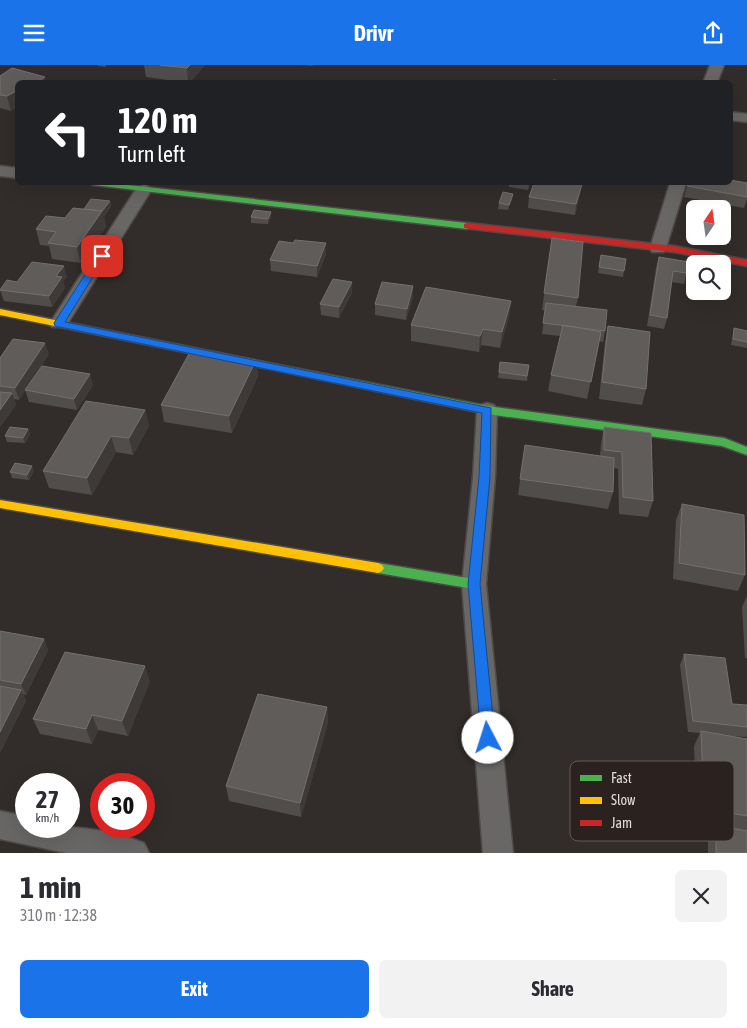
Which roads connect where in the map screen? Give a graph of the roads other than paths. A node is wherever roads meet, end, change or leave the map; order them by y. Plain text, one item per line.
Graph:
1 (717, 65) edge
2 (711, 80) edge
3 (733, 116) edge
4 (747, 118) edge
5 (0, 171) edge
6 (15, 173) edge
7 (110, 185) edge
8 (677, 185) edge
9 (144, 189) junction
10 (658, 248) junction
11 (747, 263) edge
12 (0, 312) edge
13 (59, 323) junction
14 (487, 410) junction
15 (747, 451) edge
16 (0, 504) edge
17 (474, 584) junction
18 (0, 825) edge
19 (134, 853) edge
20 (498, 853) edge

1 - 2 street
3 - 4 street
5 - 6 street
7 - 9 street
8 - 10 street
9 - 10 street
9 - 13 street
10 - 11 street
12 - 13 street
13 - 14 street
14 - 15 street
14 - 17 street
16 - 17 street
17 - 20 street
18 - 19 street

